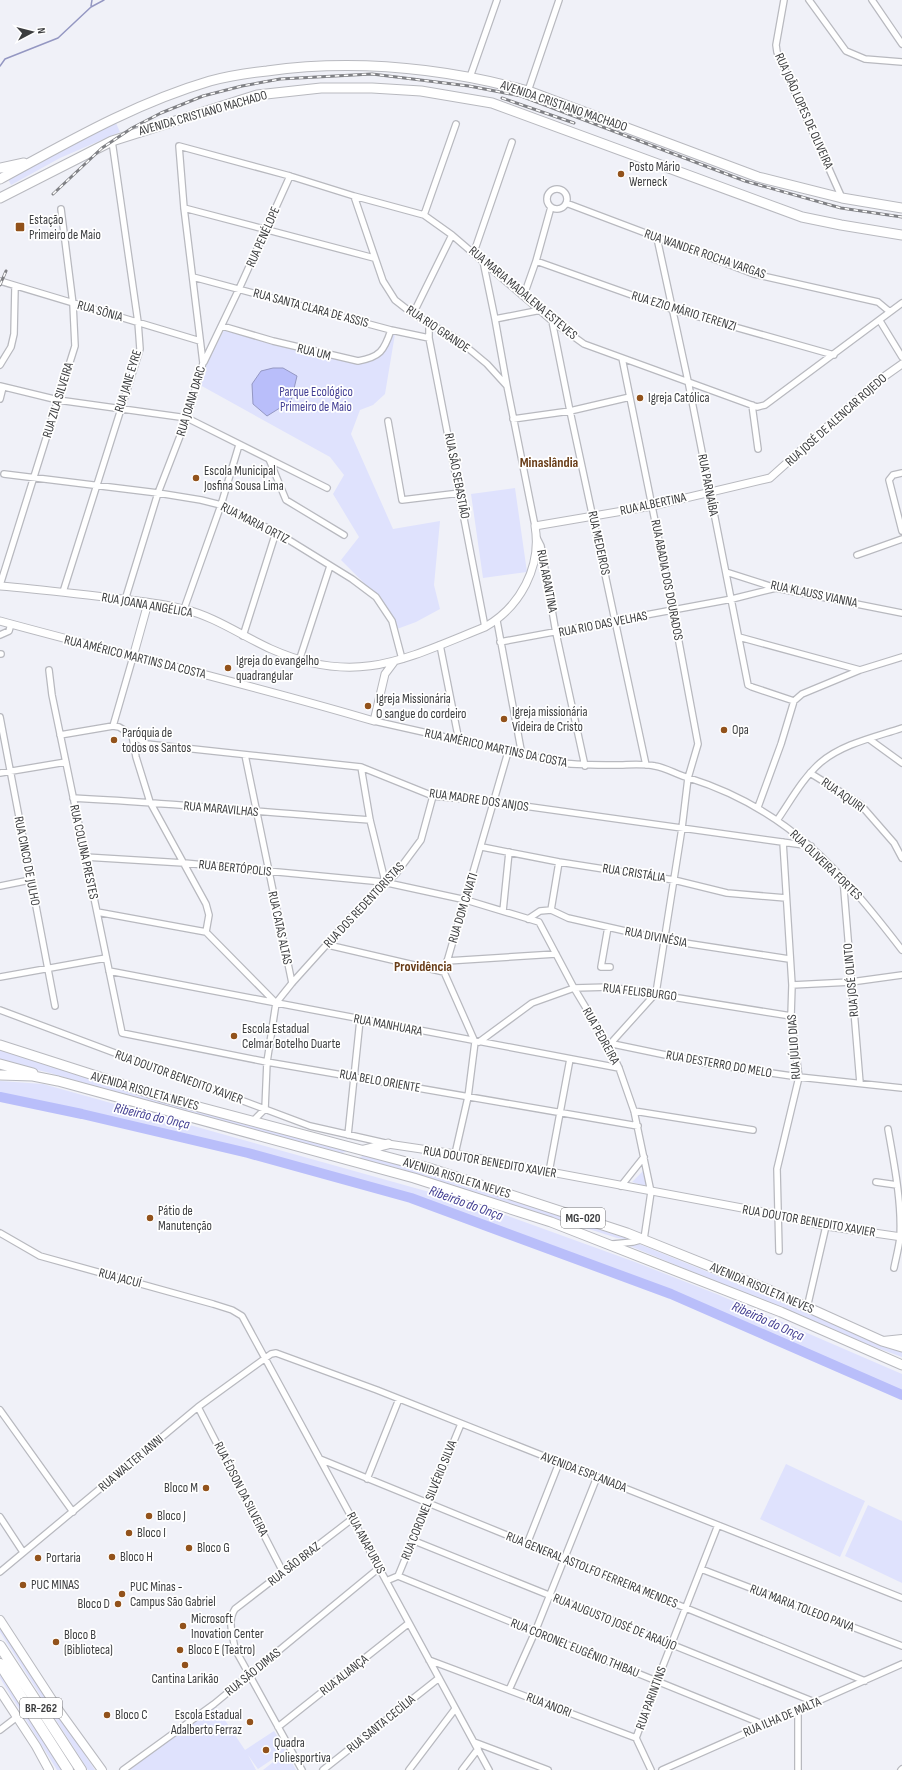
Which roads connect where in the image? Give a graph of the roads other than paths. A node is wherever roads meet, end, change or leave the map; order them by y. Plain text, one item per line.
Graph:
1 (497, 0) edge
2 (559, 0) edge
3 (784, 0) edge
4 (809, 0) edge
5 (872, 0) edge
6 (902, 44) edge
7 (902, 62) edge
8 (470, 77) junction
9 (528, 91) junction
10 (456, 124) dead end
11 (112, 141) junction
12 (512, 142) dead end
13 (36, 159) junction
14 (0, 168) edge
15 (290, 176) junction
16 (0, 179) edge
17 (354, 196) junction
18 (0, 198) edge
19 (842, 198) junction
20 (566, 203) junction
21 (551, 207) junction
22 (184, 208) junction
23 (902, 208) edge
24 (61, 210) dead end
25 (424, 215) junction
26 (265, 230) junction
27 (452, 235) junction
28 (902, 235) edge
29 (657, 238) junction
30 (474, 252) junction
31 (374, 258) junction
32 (483, 261) junction
33 (536, 262) junction
34 (193, 277) junction
35 (0, 281) edge
36 (15, 287) junction
37 (240, 289) junction
38 (524, 295) junction
39 (902, 303) edge
40 (73, 304) junction
41 (671, 309) junction
42 (541, 310) junction
43 (890, 312) junction
44 (413, 314) junction
45 (495, 318) junction
46 (552, 321) junction
47 (880, 321) junction
48 (138, 322) junction
49 (429, 324) junction
50 (222, 326) junction
51 (391, 330) junction
52 (429, 338) junction
53 (200, 341) junction
54 (834, 355) junction
55 (902, 357) edge
56 (622, 358) junction
57 (203, 363) junction
58 (902, 364) edge
59 (0, 365) edge
60 (688, 381) junction
61 (507, 386) junction
62 (2, 387) edge
63 (630, 397) junction
64 (0, 399) edge
65 (58, 400) junction
66 (752, 405) junction
67 (120, 409) junction
68 (570, 412) junction
69 (187, 418) junction
70 (514, 419) junction
71 (388, 421) dead end
72 (239, 445) junction
73 (758, 449) dead end
74 (269, 460) junction
75 (902, 473) edge
76 (4, 474) dead end
77 (35, 478) junction
78 (770, 478) joint
79 (95, 486) junction
80 (327, 488) dead end
81 (460, 492) junction
82 (709, 492) junction
83 (158, 493) junction
84 (221, 505) junction
85 (652, 506) junction
86 (593, 516) junction
87 (535, 526) junction
88 (902, 531) edge
89 (276, 532) junction
90 (344, 535) dead end
91 (537, 538) junction
92 (902, 539) edge
93 (857, 555) dead end
94 (330, 566) junction
95 (726, 572) junction
96 (0, 586) edge
97 (776, 588) junction
98 (63, 592) junction
99 (732, 599) junction
100 (125, 600) junction
101 (148, 603) junction
102 (184, 609) junction
103 (673, 610) junction
104 (902, 613) edge
105 (497, 620) junction
106 (0, 621) edge
107 (616, 622) junction
108 (11, 624) junction
109 (485, 627) junction
110 (556, 633) junction
111 (0, 634) edge
112 (243, 636) junction
113 (739, 637) junction
114 (500, 642) junction
115 (440, 645) junction
116 (132, 657) junction
117 (902, 657) edge
118 (402, 659) junction
119 (299, 661) junction
120 (394, 662) junction
121 (381, 665) junction
122 (49, 670) dead end
123 (860, 670) junction
124 (386, 674) junction
125 (794, 701) junction
126 (0, 717) edge
127 (374, 721) junction
128 (113, 726) junction
129 (902, 728) edge
130 (60, 735) junction
131 (132, 735) junction
132 (869, 738) junction
133 (460, 742) junction
134 (508, 752) junction
135 (245, 755) junction
136 (522, 755) junction
137 (66, 762) junction
138 (902, 763) edge
139 (646, 765) junction
140 (585, 766) junction
141 (361, 767) junction
142 (10, 771) junction
143 (0, 773) edge
144 (810, 773) junction
145 (688, 778) junction
146 (433, 796) junction
147 (73, 798) junction
148 (150, 802) junction
149 (495, 802) junction
150 (758, 807) junction
151 (256, 812) junction
152 (778, 819) junction
153 (370, 820) junction
154 (682, 828) junction
155 (783, 842) junction
156 (482, 846) junction
157 (810, 846) junction
158 (509, 852) junction
159 (86, 858) junction
160 (902, 858) edge
161 (559, 862) junction
162 (184, 863) junction
163 (269, 871) junction
164 (843, 878) junction
165 (30, 880) junction
166 (674, 880) junction
167 (384, 882) junction
168 (0, 886) edge
169 (786, 898) junction
170 (466, 900) junction
171 (551, 910) junction
172 (503, 911) junction
173 (97, 912) junction
174 (528, 919) junction
175 (608, 927) junction
176 (206, 932) junction
177 (665, 940) junction
178 (900, 943) edge
179 (328, 945) junction
180 (902, 950) edge
181 (556, 954) junction
182 (106, 958) junction
183 (789, 959) junction
184 (447, 961) junction
185 (610, 967) dead end
186 (48, 968) junction
187 (109, 971) junction
188 (444, 972) junction
189 (902, 975) edge
190 (0, 976) edge
191 (851, 982) junction
192 (292, 983) junction
193 (792, 986) junction
194 (574, 988) junction
195 (656, 993) junction
196 (276, 1003) junction
197 (56, 1006) dead end
198 (0, 1010) edge
199 (791, 1016) junction
200 (360, 1020) junction
201 (122, 1033) joint
202 (477, 1042) junction
203 (609, 1043) junction
204 (0, 1045) edge
205 (570, 1059) junction
206 (267, 1062) junction
207 (0, 1064) edge
208 (619, 1068) junction
209 (0, 1075) edge
210 (354, 1077) junction
211 (799, 1077) junction
212 (58, 1081) junction
213 (860, 1083) junction
214 (902, 1088) edge
215 (468, 1097) junction
216 (265, 1109) junction
217 (634, 1111) junction
218 (561, 1113) junction
219 (253, 1121) junction
220 (638, 1126) junction
221 (888, 1129) dead end
222 (753, 1130) dead end
223 (348, 1135) junction
224 (388, 1144) junction
225 (362, 1150) junction
226 (455, 1154) junction
227 (644, 1157) junction
228 (549, 1172) junction
229 (876, 1182) dead end
230 (898, 1185) junction
231 (621, 1186) junction
232 (651, 1192) junction
233 (779, 1215) junction
234 (826, 1226) junction
235 (0, 1233) edge
236 (901, 1237) edge
237 (644, 1239) junction
238 (608, 1244) junction
239 (779, 1251) dead end
240 (894, 1268) dead end
241 (807, 1308) junction
242 (242, 1316) joint
243 (902, 1339) edge
244 (882, 1342) junction
245 (902, 1347) edge
246 (265, 1358) junction
247 (902, 1365) edge
248 (399, 1399) junction
249 (198, 1407) junction
250 (0, 1410) edge
251 (461, 1424) junction
252 (320, 1459) junction
253 (559, 1463) junction
254 (597, 1477) junction
255 (367, 1479) junction
256 (428, 1503) junction
257 (73, 1512) junction
258 (0, 1517) edge
259 (352, 1519) junction
260 (718, 1524) junction
261 (412, 1540) junction
262 (527, 1544) junction
263 (23, 1552) junction
264 (564, 1559) junction
265 (379, 1568) junction
266 (701, 1569) junction
267 (0, 1572) edge
268 (283, 1572) junction
269 (398, 1576) junction
270 (386, 1581) junction
271 (550, 1596) junction
272 (902, 1598) edge
273 (686, 1608) junction
274 (0, 1620) edge
275 (409, 1623) junction
276 (535, 1632) junction
277 (671, 1644) junction
278 (0, 1646) edge
279 (902, 1646) edge
280 (429, 1660) junction
281 (0, 1664) edge
282 (902, 1664) edge
283 (249, 1676) junction
284 (439, 1678) junction
285 (656, 1680) junction
286 (865, 1680) junction
287 (509, 1690) junction
288 (0, 1691) edge
289 (817, 1703) junction
290 (455, 1708) junction
291 (798, 1710) junction
292 (17, 1717) junction
293 (765, 1725) junction
294 (278, 1727) junction
295 (0, 1730) edge
296 (636, 1738) junction
297 (474, 1742) junction
298 (478, 1750) junction
299 (49, 1770) edge
300 (68, 1770) edge
301 (81, 1770) edge
302 (102, 1770) edge
303 (123, 1770) edge
304 (302, 1770) edge
305 (324, 1770) edge
306 (409, 1770) edge
307 (462, 1770) edge
308 (489, 1770) edge
309 (548, 1770) edge
310 (651, 1770) edge
311 (662, 1770) edge
312 (798, 1770) edge

1 - 8 street
2 - 9 street
3 - 19 street, RUA JOÃO LOPES DE OLIVEIRA
4 - 7 street
5 - 6 street
8 - 9 highway, AVENIDA CRISTIANO MACHADO
8 - 13 highway, AVENIDA CRISTIANO MACHADO
9 - 19 highway, AVENIDA CRISTIANO MACHADO
10 - 25 street
11 - 18 highway, AVENIDA CRISTIANO MACHADO
11 - 28 highway, AVENIDA CRISTIANO MACHADO
11 - 48 street, RUA JANE EYRE
12 - 30 street
13 - 14 highway
13 - 16 highway, AVENIDA CRISTIANO MACHADO
15 - 17 street
15 - 22 street, RUA JOANA DARC
15 - 26 street, RUA PENÉLOPE
17 - 25 street, RUA MARIA MADALENA ESTEVES
17 - 31 street, RUA RIO GRANDE
19 - 23 highway, AVENIDA CRISTIANO MACHADO
20 - 21 street
20 - 21 street
20 - 29 street, RUA WANDER ROCHA VARGAS
21 - 33 street
22 - 26 street
22 - 34 street, RUA JOANA DARC
24 - 40 street, RUA ZILA SILVEIRA
25 - 27 street, RUA MARIA MADALENA ESTEVES
26 - 31 street
26 - 37 street, RUA PENÉLOPE
27 - 30 street, RUA MARIA MADALENA ESTEVES
27 - 44 street
29 - 41 street, RUA PARNAÍBA
29 - 43 street, RUA WANDER ROCHA VARGAS
30 - 32 street, RUA MARIA MADALENA ESTEVES
31 - 44 street, RUA RIO GRANDE
32 - 38 street, RUA MARIA MADALENA ESTEVES
32 - 45 street
33 - 38 street
33 - 41 street, RUA EZIO MÁRIO TERENZI
34 - 37 street, RUA SANTA CLARA DE ASSIS
34 - 53 street, RUA JOANA DARC
35 - 36 street, RUA SÔNIA
36 - 40 street, RUA SÔNIA
36 - 59 street
37 - 50 street, RUA PENÉLOPE
37 - 51 street, RUA SANTA CLARA DE ASSIS
38 - 42 street, RUA MARIA MADALENA ESTEVES
39 - 43 street
40 - 48 street, RUA SÔNIA
40 - 65 street, RUA ZILA SILVEIRA
41 - 54 street, RUA EZIO MÁRIO TERENZI
41 - 60 street, RUA PARNAÍBA
42 - 45 street
42 - 46 street, RUA MARIA MADALENA ESTEVES
43 - 47 street
44 - 49 street, RUA RIO GRANDE
45 - 61 street
46 - 56 street, RUA MARIA MADALENA ESTEVES
46 - 68 street, RUA MEDEIROS
47 - 54 street
47 - 55 street
48 - 53 street, RUA SÔNIA
48 - 67 street, RUA JANE EYRE
49 - 52 street, RUA SÃO SEBASTIÃO
49 - 61 street, RUA RIO GRANDE
50 - 51 street, RUA UM
50 - 57 street, RUA PENÉLOPE
51 - 52 street, RUA SANTA CLARA DE ASSIS
52 - 81 street, RUA SÃO SEBASTIÃO
53 - 57 street, RUA JOANA DARC
54 - 66 street, RUA MARIA MADALENA ESTEVES
56 - 60 street, RUA MARIA MADALENA ESTEVES
56 - 63 street, RUA ABADIA DOS DOURADOS
57 - 69 street, RUA JOANA DARC
58 - 78 street, RUA JOSÉ DE ALENCAR ROJEDO
60 - 66 street, RUA MARIA MADALENA ESTEVES
60 - 82 street, RUA PARNAÍBA
61 - 70 street
62 - 64 street
62 - 65 street
63 - 68 street
63 - 85 street, RUA ABADIA DOS DOURADOS
65 - 67 street
65 - 77 street, RUA ZILA SILVEIRA
66 - 73 street
67 - 69 street
67 - 79 street, RUA JANE EYRE
68 - 70 street
68 - 86 street, RUA MEDEIROS
69 - 72 street
69 - 83 street, RUA JOANA DARC
70 - 87 street
71 - 81 street
72 - 74 street
72 - 84 street
74 - 80 street
74 - 90 street
75 - 88 street
76 - 77 street, RUA MARIA ORTIZ
77 - 79 street, RUA MARIA ORTIZ
77 - 96 street, RUA ZILA SILVEIRA
78 - 82 street, RUA ALBERTINA
79 - 83 street, RUA MARIA ORTIZ
79 - 98 street, RUA JANE EYRE
81 - 109 street, RUA SÃO SEBASTIÃO
82 - 85 street, RUA ALBERTINA
82 - 95 street, RUA PARNAÍBA
83 - 84 street, RUA MARIA ORTIZ
83 - 100 street, RUA JOANA DARC
84 - 89 street, RUA MARIA ORTIZ
84 - 102 street
85 - 86 street, RUA ALBERTINA
85 - 103 street, RUA ABADIA DOS DOURADOS
86 - 87 street, RUA ALBERTINA
86 - 107 street, RUA MEDEIROS
87 - 91 street
89 - 94 street, RUA MARIA ORTIZ
89 - 112 street
91 - 105 street
91 - 110 street, RUA ARANTINA
92 - 93 street
94 - 118 street, RUA MARIA ORTIZ
94 - 119 street
95 - 97 street, RUA KLAUSS VIANNA
95 - 99 street, RUA PARNAÍBA
96 - 98 street, RUA JOANA ANGÉLICA
97 - 99 street, RUA RIO DAS VELHAS
97 - 104 street, RUA KLAUSS VIANNA
98 - 100 street, RUA JOANA ANGÉLICA
99 - 103 street, RUA RIO DAS VELHAS
99 - 113 street, RUA PARNAÍBA
100 - 101 street, RUA JOANA ANGÉLICA
101 - 102 street, RUA JOANA ANGÉLICA
101 - 116 street
102 - 112 street, RUA JOANA ANGÉLICA
103 - 107 street, RUA RIO DAS VELHAS
103 - 145 street, RUA ABADIA DOS DOURADOS
105 - 109 street
105 - 114 street
106 - 108 street, RUA AMÉRICO MARTINS DA COSTA
107 - 110 street, RUA RIO DAS VELHAS
107 - 139 street, RUA MEDEIROS
108 - 111 street
108 - 116 street, RUA AMÉRICO MARTINS DA COSTA
109 - 115 street
110 - 114 street, RUA RIO DAS VELHAS
110 - 140 street, RUA ARANTINA
112 - 119 street, RUA JOANA ANGÉLICA
113 - 123 street
113 - 125 street, RUA PARNAÍBA
114 - 136 street
115 - 118 street
115 - 133 street
116 - 127 street, RUA AMÉRICO MARTINS DA COSTA
116 - 128 street
117 - 123 street
118 - 120 street, RUA JOANA ANGÉLICA
119 - 121 street, RUA JOANA ANGÉLICA
120 - 121 street, RUA JOANA ANGÉLICA
120 - 124 street
121 - 124 street
122 - 130 street, RUA COLUNA PRESTES
123 - 125 street
124 - 127 street
125 - 150 street
126 - 142 street, RUA CINCO DE JULHO
127 - 133 street, RUA AMÉRICO MARTINS DA COSTA
128 - 130 street
128 - 131 street, RUA MADRE DOS ANJOS
129 - 132 street
130 - 137 street, RUA COLUNA PRESTES
131 - 135 street, RUA MADRE DOS ANJOS
131 - 148 street
132 - 138 street
132 - 144 street
133 - 134 street, RUA AMÉRICO MARTINS DA COSTA
134 - 136 street, RUA AMÉRICO MARTINS DA COSTA
134 - 149 street, RUA DOM CAVATI
135 - 141 street, RUA MADRE DOS ANJOS
135 - 151 street, RUA CATAS ALTAS
136 - 140 street, RUA AMÉRICO MARTINS DA COSTA
137 - 142 street
137 - 147 street, RUA COLUNA PRESTES
139 - 140 street, RUA AMÉRICO MARTINS DA COSTA
139 - 145 street, RUA AMÉRICO MARTINS DA COSTA
141 - 146 street, RUA MADRE DOS ANJOS
141 - 153 street
142 - 143 street
142 - 165 street, RUA CINCO DE JULHO
144 - 152 street
144 - 160 street, RUA AQUIRI
145 - 150 street, RUA AMÉRICO MARTINS DA COSTA
145 - 154 street, RUA ABADIA DOS DOURADOS
146 - 149 street, RUA MADRE DOS ANJOS
146 - 167 street, RUA DOS REDENTORISTAS
147 - 148 street, RUA MARAVILHAS
147 - 159 street, RUA COLUNA PRESTES
148 - 151 street, RUA MARAVILHAS
148 - 162 street
149 - 154 street, RUA MADRE DOS ANJOS
149 - 156 street, RUA DOM CAVATI
150 - 152 street, RUA AMÉRICO MARTINS DA COSTA
151 - 153 street, RUA MARAVILHAS
151 - 163 street, RUA CATAS ALTAS
152 - 157 street, RUA OLIVEIRA FORTES
153 - 167 street
154 - 155 street, RUA MADRE DOS ANJOS
154 - 166 street, RUA ABADIA DOS DOURADOS
155 - 157 street, RUA MADRE DOS ANJOS
155 - 169 street, RUA JÚLIO DIAS
156 - 158 street, RUA CRISTÁLIA
156 - 170 street, RUA DOM CAVATI
157 - 164 street, RUA OLIVEIRA FORTES
158 - 161 street, RUA CRISTÁLIA
158 - 172 street
159 - 162 street, RUA BERTÓPOLIS
159 - 173 street, RUA COLUNA PRESTES
161 - 166 street, RUA CRISTÁLIA
161 - 171 street
162 - 163 street, RUA BERTÓPOLIS
162 - 176 street
163 - 167 street, RUA BERTÓPOLIS
163 - 192 street, RUA CATAS ALTAS
164 - 178 street, RUA OLIVEIRA FORTES
164 - 191 street, RUA JOSÉ OLINTO
165 - 168 street
165 - 186 street, RUA CINCO DE JULHO
166 - 169 street, RUA CRISTÁLIA
166 - 177 street, RUA ABADIA DOS DOURADOS
167 - 170 street
167 - 179 street, RUA DOS REDENTORISTAS
169 - 183 street, RUA JÚLIO DIAS
170 - 172 street
170 - 184 street, RUA DOM CAVATI
171 - 174 street
171 - 175 street, RUA DIVINÉSIA
172 - 174 street
173 - 176 street
173 - 182 street, RUA COLUNA PRESTES
174 - 181 street, RUA PEDREIRA
175 - 177 street, RUA DIVINÉSIA
175 - 185 street
176 - 196 street
177 - 183 street, RUA DIVINÉSIA
177 - 195 street, RUA ABADIA DOS DOURADOS
178 - 180 street, RUA OLIVEIRA FORTES
179 - 188 street
179 - 192 street, RUA DOS REDENTORISTAS
181 - 184 street
181 - 194 street, RUA PEDREIRA
182 - 186 street
182 - 187 street, RUA COLUNA PRESTES
183 - 193 street, RUA JÚLIO DIAS
184 - 188 street, RUA DOM CAVATI
186 - 190 street
186 - 197 street, RUA CINCO DE JULHO
187 - 196 street, RUA MANHUARA
187 - 201 street, RUA COLUNA PRESTES
188 - 202 street
189 - 191 street
191 - 193 street
191 - 213 street, RUA JOSÉ OLINTO
192 - 196 street, RUA DOS REDENTORISTAS
193 - 199 street, RUA JÚLIO DIAS
194 - 195 street, RUA FELISBURGO
194 - 202 street, RUA FELISBURGO
194 - 203 street, RUA PEDREIRA
195 - 199 street, RUA FELISBURGO
195 - 203 street
196 - 200 street, RUA MANHUARA
196 - 206 street
198 - 216 street, RUA DOUTOR BENEDITO XAVIER
199 - 211 street, RUA JÚLIO DIAS
200 - 202 street, RUA MANHUARA
200 - 210 street
201 - 206 street, RUA BELO ORIENTE
202 - 205 street, RUA MANHUARA
202 - 215 street
203 - 208 street, RUA PEDREIRA
203 - 211 street, RUA DESTERRO DO MELO
204 - 219 highway, AVENIDA RISOLETA NEVES / MG-020
205 - 208 street, RUA MANHUARA
205 - 218 street
206 - 210 street, RUA BELO ORIENTE
206 - 216 street
207 - 212 highway
208 - 217 street, RUA PEDREIRA
209 - 212 highway, AVENIDA RISOLETA NEVES / MG-020
210 - 215 street, RUA BELO ORIENTE
210 - 223 street
211 - 213 street, RUA DESTERRO DO MELO
211 - 233 street, RUA JÚLIO DIAS
212 - 238 highway, AVENIDA RISOLETA NEVES / MG-020
213 - 214 street, RUA DESTERRO DO MELO
215 - 218 street, RUA BELO ORIENTE
215 - 226 street
216 - 219 street
216 - 223 street, RUA DOUTOR BENEDITO XAVIER
217 - 220 street, RUA PEDREIRA
217 - 222 street
218 - 220 street, RUA BELO ORIENTE
218 - 228 street
219 - 225 highway, AVENIDA RISOLETA NEVES / MG-020
220 - 227 street, RUA PEDREIRA
221 - 230 street
223 - 224 street, RUA DOUTOR BENEDITO XAVIER
224 - 225 highway
224 - 226 street, RUA DOUTOR BENEDITO XAVIER
225 - 237 highway, AVENIDA RISOLETA NEVES / MG-020
226 - 228 street, RUA DOUTOR BENEDITO XAVIER
227 - 231 street
227 - 232 street, RUA PEDREIRA
228 - 231 street, RUA DOUTOR BENEDITO XAVIER
229 - 230 street
230 - 236 street
231 - 232 street, RUA DOUTOR BENEDITO XAVIER
232 - 233 street, RUA DOUTOR BENEDITO XAVIER
232 - 237 street, RUA PEDREIRA
233 - 234 street, RUA DOUTOR BENEDITO XAVIER
233 - 239 street, RUA JÚLIO DIAS
234 - 236 street, RUA DOUTOR BENEDITO XAVIER
234 - 241 street
235 - 242 street, RUA JACUÍ
236 - 240 street
237 - 238 street
237 - 241 highway, AVENIDA RISOLETA NEVES / MG-020
238 - 247 highway, AVENIDA RISOLETA NEVES / MG-020
241 - 244 highway, AVENIDA RISOLETA NEVES / MG-020
242 - 246 street, RUA ANAPURUS
243 - 244 main road
244 - 245 highway, AVENIDA RISOLETA NEVES / MG-020
246 - 248 street, AVENIDA ESPLANADA
246 - 249 street, RUA WALTER IANNI
246 - 252 street, RUA ANAPURUS
248 - 251 street, AVENIDA ESPLANADA
248 - 255 street
249 - 257 street, RUA WALTER IANNI
249 - 268 street, RUA ÉDSON DA SILVEIRA
250 - 257 street
251 - 253 street, AVENIDA ESPLANADA
251 - 256 street, RUA CORONEL SILVÉRIO SILVA
252 - 255 street, RUA GENERAL ASTOLFO FERREIRA MENDES
252 - 259 street, RUA ANAPURUS
253 - 254 street, AVENIDA ESPLANADA
253 - 262 street
254 - 260 street, AVENIDA ESPLANADA
254 - 264 street
255 - 256 street, RUA GENERAL ASTOLFO FERREIRA MENDES
256 - 261 street, RUA CORONEL SILVÉRIO SILVA
256 - 262 street, RUA GENERAL ASTOLFO FERREIRA MENDES
257 - 263 street, RUA WALTER IANNI
258 - 263 street
259 - 265 street, RUA ANAPURUS
259 - 268 street, RUA SÃO BRAZ
260 - 266 street, RUA PARINTINS
260 - 272 street, AVENIDA ESPLANADA
261 - 269 street, RUA CORONEL SILVÉRIO SILVA
261 - 271 street, RUA AUGUSTO JOSÉ DE ARAÚJO
262 - 264 street, RUA GENERAL ASTOLFO FERREIRA MENDES
263 - 267 street, RUA WALTER IANNI
264 - 271 street
264 - 273 street, RUA GENERAL ASTOLFO FERREIRA MENDES
265 - 270 street, RUA ANAPURUS
265 - 283 street, RUA SÃO DIMAS
266 - 273 street, RUA PARINTINS
266 - 279 street, RUA MARIA TOLEDO PAIVA
268 - 283 street, RUA SÃO BRAZ
269 - 270 street
269 - 276 street, RUA CORONEL EUGÊNIO THIBAU
270 - 275 street, RUA ANAPURUS
271 - 276 street
271 - 277 street, RUA AUGUSTO JOSÉ DE ARAÚJO
273 - 277 street, RUA PARINTINS
273 - 286 street, RUA GENERAL ASTOLFO FERREIRA MENDES
274 - 302 main road
275 - 280 street, RUA ANAPURUS
275 - 294 street, RUA ALIANÇA
276 - 285 street, RUA CORONEL EUGÊNIO THIBAU
276 - 287 street
277 - 285 street, RUA PARINTINS
277 - 289 street, RUA AUGUSTO JOSÉ DE ARAÚJO
278 - 301 highway, BR-262
280 - 284 street, RUA ANAPURUS
280 - 287 street, RUA ANORI
281 - 300 highway, BR-262
282 - 286 street, RUA ILHA DE MALTA
283 - 294 street
283 - 303 street, RUA SÃO DIMAS
284 - 290 street, RUA ANAPURUS
284 - 305 street, RUA SANTA CECÍLIA
285 - 293 street, RUA CORONEL EUGÊNIO THIBAU
285 - 296 street, RUA PARINTINS
286 - 289 street, RUA ILHA DE MALTA
287 - 296 street, RUA ANORI
288 - 292 main road
289 - 291 street, RUA ILHA DE MALTA
290 - 297 street, RUA ANAPURUS
290 - 306 street
291 - 293 street, RUA ILHA DE MALTA
291 - 312 street
292 - 295 street
292 - 299 main road
293 - 311 street, RUA ILHA DE MALTA
294 - 304 street
296 - 310 street
297 - 298 street, RUA ANAPURUS
297 - 309 street
298 - 307 street
298 - 308 street, RUA ANAPURUS

